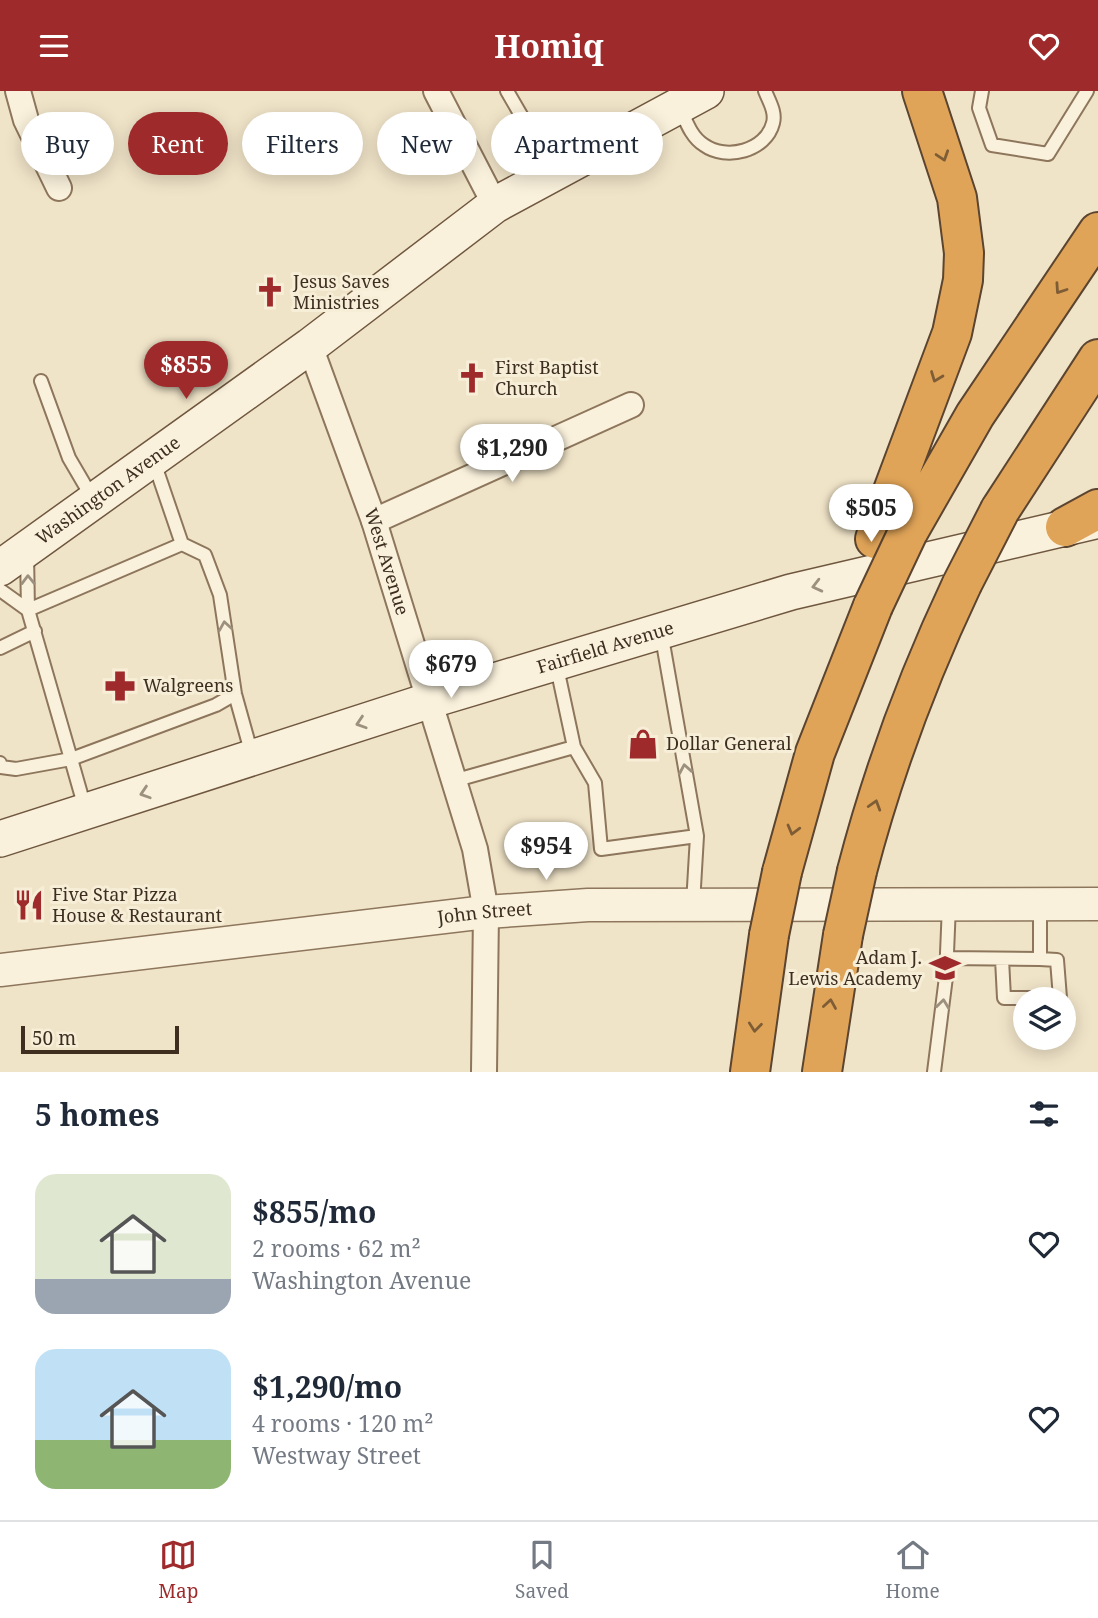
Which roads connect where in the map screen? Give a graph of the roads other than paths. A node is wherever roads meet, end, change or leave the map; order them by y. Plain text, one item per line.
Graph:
1 (18, 91) edge
2 (436, 91) edge
3 (507, 91) edge
4 (765, 91) edge
5 (922, 91) edge
6 (982, 91) edge
7 (1087, 91) edge
8 (679, 99) edge
9 (519, 112) edge
10 (657, 112) edge
11 (550, 175) edge
12 (59, 188) dead end
13 (495, 205) junction
14 (1098, 232) edge
15 (310, 346) junction
16 (1098, 359) edge
17 (41, 381) dead end
18 (1098, 396) edge
19 (631, 405) dead end
20 (153, 459) junction
21 (94, 501) junction
22 (1098, 509) edge
23 (1000, 510) junction
24 (374, 521) junction
25 (1082, 524) edge
26 (891, 536) junction
27 (181, 544) junction
28 (13, 559) edge
29 (0, 590) edge
30 (29, 610) junction
31 (35, 631) junction
32 (661, 631) junction
33 (0, 648) edge
34 (556, 663) junction
35 (235, 694) junction
36 (428, 701) junction
37 (573, 747) junction
38 (71, 758) junction
39 (253, 758) junction
40 (0, 763) edge
41 (453, 781) junction
42 (86, 811) junction
43 (697, 836) junction
44 (0, 839) edge
45 (949, 904) junction
46 (1040, 904) junction
47 (1098, 904) edge
48 (693, 905) junction
49 (486, 912) junction
50 (947, 958) junction
51 (1002, 959) junction
52 (1040, 959) junction
53 (0, 970) edge
54 (484, 1072) edge
55 (750, 1072) edge
56 (822, 1072) edge
57 (934, 1072) edge

1 - 12 street
2 - 13 street
3 - 9 lane
4 - 8 lane
5 -> 26 highway
6 - 7 lane
8 - 10 main road, Washington Avenue
11 - 13 main road, Washington Avenue
13 - 15 main road, Washington Avenue
14 -> 26 highway
15 - 20 main road, Washington Avenue
15 - 24 street, West Avenue
16 - 23 highway
17 - 21 lane
18 - 23 highway
19 - 24 street
20 - 21 main road, Washington Avenue
20 - 27 lane
21 - 28 main road, Washington Avenue
22 - 25 highway
56 -> 23 highway, bridge
24 - 36 street, West Avenue
25 -> 32 main road, Fairfield Avenue
26 -> 55 highway, bridge
27 - 30 lane
35 -> 27 lane
30 -> 28 lane
29 - 30 lane
30 - 31 lane
31 - 33 lane
31 - 38 lane
32 - 34 main road, Fairfield Avenue
43 -> 32 lane
34 - 36 main road, Fairfield Avenue
34 - 37 lane
35 - 38 lane
35 - 39 lane
36 -> 39 main road, Fairfield Avenue
36 - 41 street, West Avenue
37 - 41 lane
37 - 43 lane
38 - 40 lane
38 - 42 lane
39 -> 42 main road, Fairfield Avenue
41 - 49 street, West Avenue
42 - 44 main road, Fairfield Avenue
43 - 48 lane
45 - 46 street, John Street
45 - 48 street, John Street
45 - 50 lane
46 - 47 street, John Street
46 - 52 lane
48 - 49 street, John Street
49 - 53 street, John Street
49 - 54 street, West Avenue
50 - 51 lane
57 -> 50 lane
51 - 52 lane
51 - 52 lane

